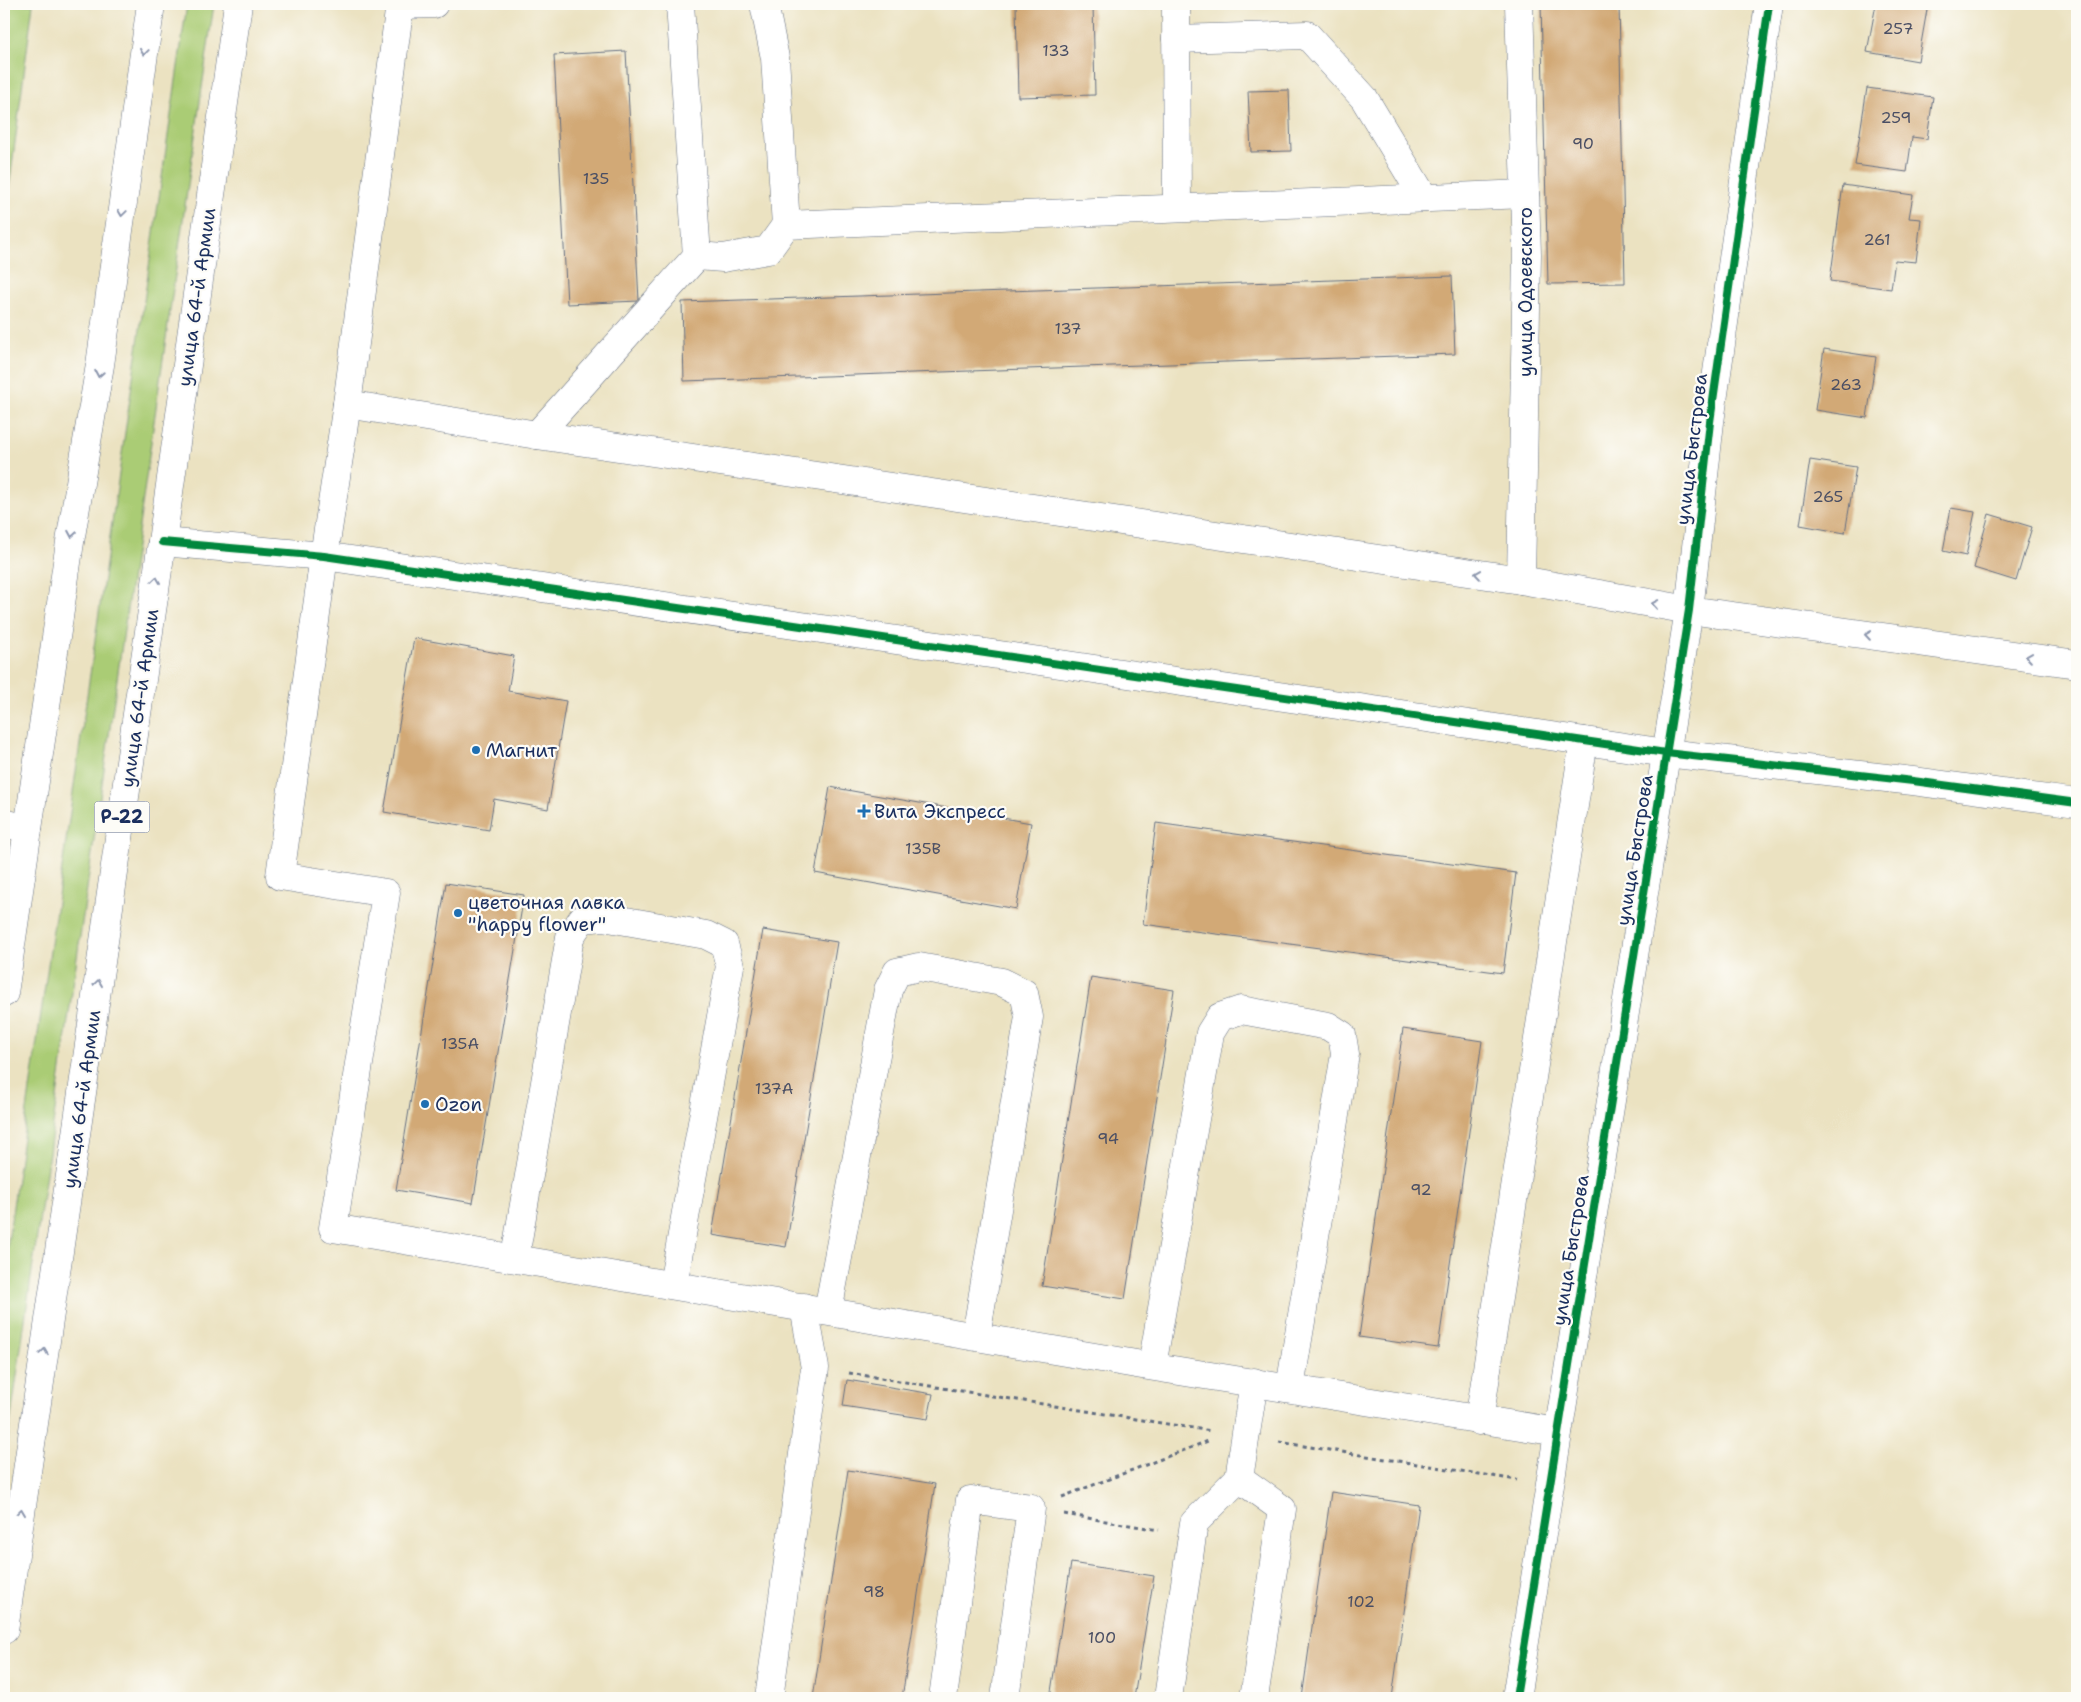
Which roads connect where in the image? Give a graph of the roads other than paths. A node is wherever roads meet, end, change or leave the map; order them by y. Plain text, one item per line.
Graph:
1 (151, 4) edge
2 (238, 4) edge
3 (434, 4) edge
4 (680, 4) edge
5 (764, 4) edge
6 (1176, 4) edge
7 (1519, 4) edge
8 (1769, 4) edge
9 (400, 5) edge
10 (1176, 39) junction
11 (1525, 194) junction
12 (1424, 198) junction
13 (1177, 208) junction
14 (786, 224) junction
15 (697, 256) junction
16 (347, 404) junction
17 (537, 435) junction
18 (162, 542) junction
19 (324, 556) junction
20 (1521, 580) junction
21 (1689, 610) junction
22 (2077, 664) edge
23 (1584, 741) junction
24 (1666, 753) junction
25 (2077, 803) edge
26 (16, 826) edge
27 (4, 993) edge
28 (515, 1257) junction
29 (673, 1286) junction
30 (816, 1309) junction
31 (976, 1336) junction
32 (1152, 1366) junction
33 (1254, 1382) junction
34 (1290, 1388) junction
35 (1479, 1420) junction
36 (1558, 1432) junction
37 (1239, 1478) junction
38 (4, 1630) edge
39 (769, 1698) edge
40 (943, 1698) edge
41 (1005, 1698) edge
42 (1168, 1698) edge
43 (1254, 1698) edge
44 (1516, 1698) edge

1 -> 26 main road
2 - 18 main road, улица 64-й Армии / Р-22
3 - 9 main road
4 - 15 main road
5 - 14 main road
6 - 10 main road
7 - 11 main road, улица Одоевского
8 - 21 main road, улица Быстрова
9 - 16 main road
10 - 12 main road
10 - 13 main road
11 - 12 main road
11 - 20 main road, улица Одоевского
12 - 13 main road
13 - 14 main road
14 - 15 main road
15 - 17 main road
16 - 17 main road
16 - 19 main road
20 -> 17 main road
18 - 19 main road
38 -> 18 main road, улица 64-й Армии / Р-22
19 - 23 main road
19 - 28 main road
21 -> 20 main road
22 -> 21 main road
21 - 24 main road, улица Быстрова
23 - 24 main road
23 - 35 main road
24 - 25 main road
24 - 36 main road, улица Быстрова
26 - 27 main road
28 - 29 main road
28 - 29 main road
29 - 30 main road
30 - 31 main road
30 - 31 main road
30 - 39 main road
31 - 32 main road
32 - 33 main road
32 - 34 main road
33 - 34 main road
33 - 37 main road
34 - 35 main road
35 - 36 main road
36 - 44 main road, улица Быстрова
37 - 42 main road
37 - 43 main road
40 - 41 main road

